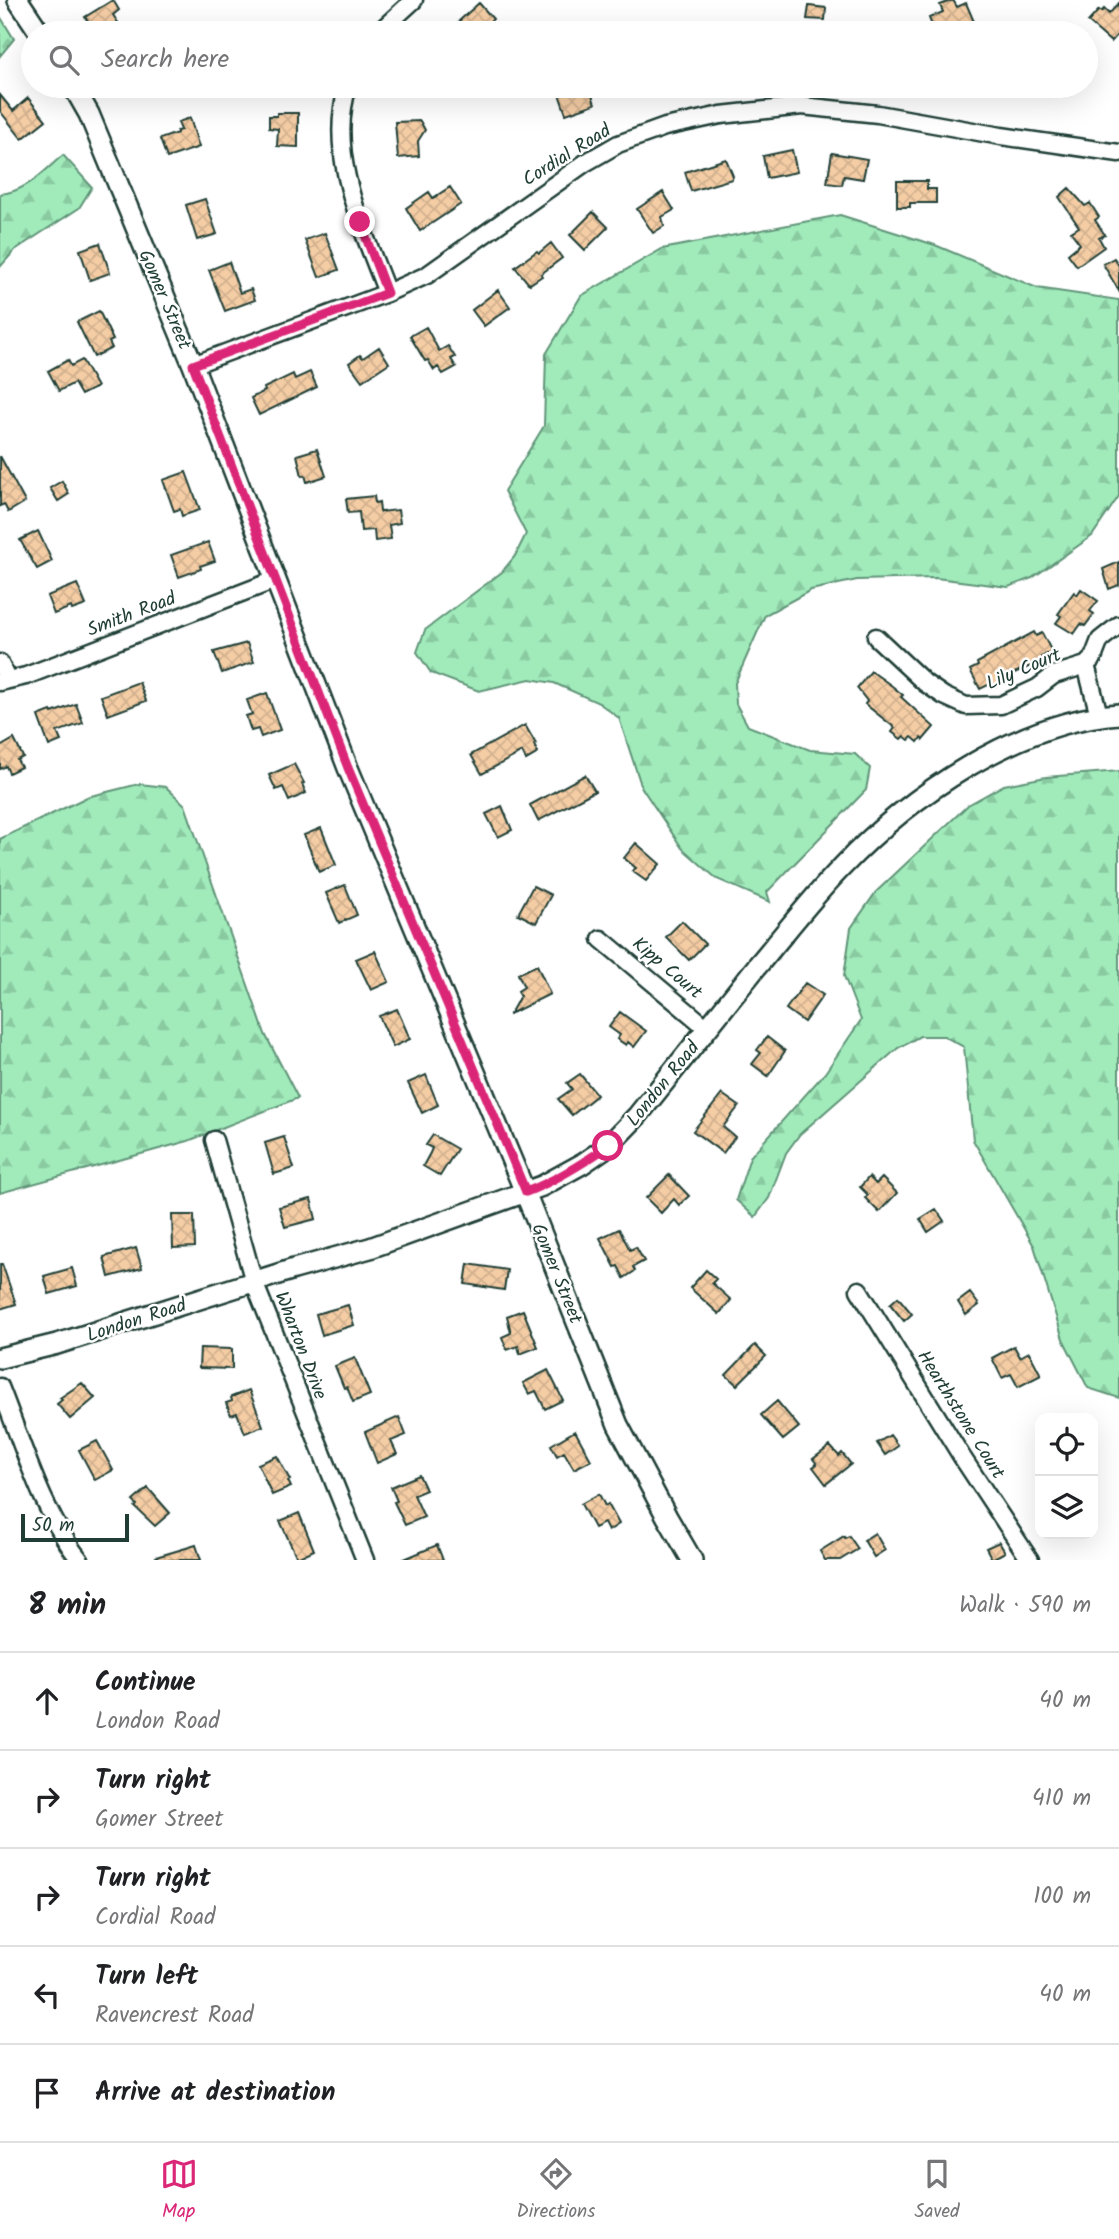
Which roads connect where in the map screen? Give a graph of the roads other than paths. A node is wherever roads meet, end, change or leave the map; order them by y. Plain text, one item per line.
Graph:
1 (18, 0) edge
2 (414, 0) edge
3 (32, 21) edge
4 (391, 21) edge
5 (80, 98) edge
6 (344, 98) edge
7 (1119, 153) edge
8 (387, 293) junction
9 (193, 365) junction
10 (275, 580) junction
11 (1119, 625) edge
12 (876, 637) dead end
13 (0, 663) edge
14 (1086, 666) junction
15 (4, 681) edge
16 (1119, 714) edge
17 (1099, 715) junction
18 (601, 939) dead end
19 (707, 1028) junction
20 (214, 1140) dead end
21 (526, 1192) junction
22 (254, 1282) junction
23 (859, 1290) dead end
24 (0, 1358) edge
25 (0, 1387) edge
26 (80, 1560) edge
27 (365, 1560) edge
28 (692, 1560) edge
29 (1030, 1560) edge

1 - 3 street
2 - 4 street
5 - 9 street, Gomer Street
6 - 8 street
7 - 8 street, Cordial Road
8 - 9 street, Cordial Road
9 - 10 street, Gomer Street
10 - 15 street, Smith Road
10 - 21 street, Gomer Street
11 - 14 street
12 - 14 street, Lily Court
13 - 15 street
14 - 17 street
16 - 17 street, London Road
17 - 19 street, London Road
18 - 19 street, Kipp Court
19 - 21 street, London Road
20 - 22 street, Wharton Drive
21 - 22 street, London Road
21 - 28 street, Gomer Street
22 - 24 street, London Road
22 - 27 street, Wharton Drive
23 - 29 street, Hearthstone Court
25 - 26 street

